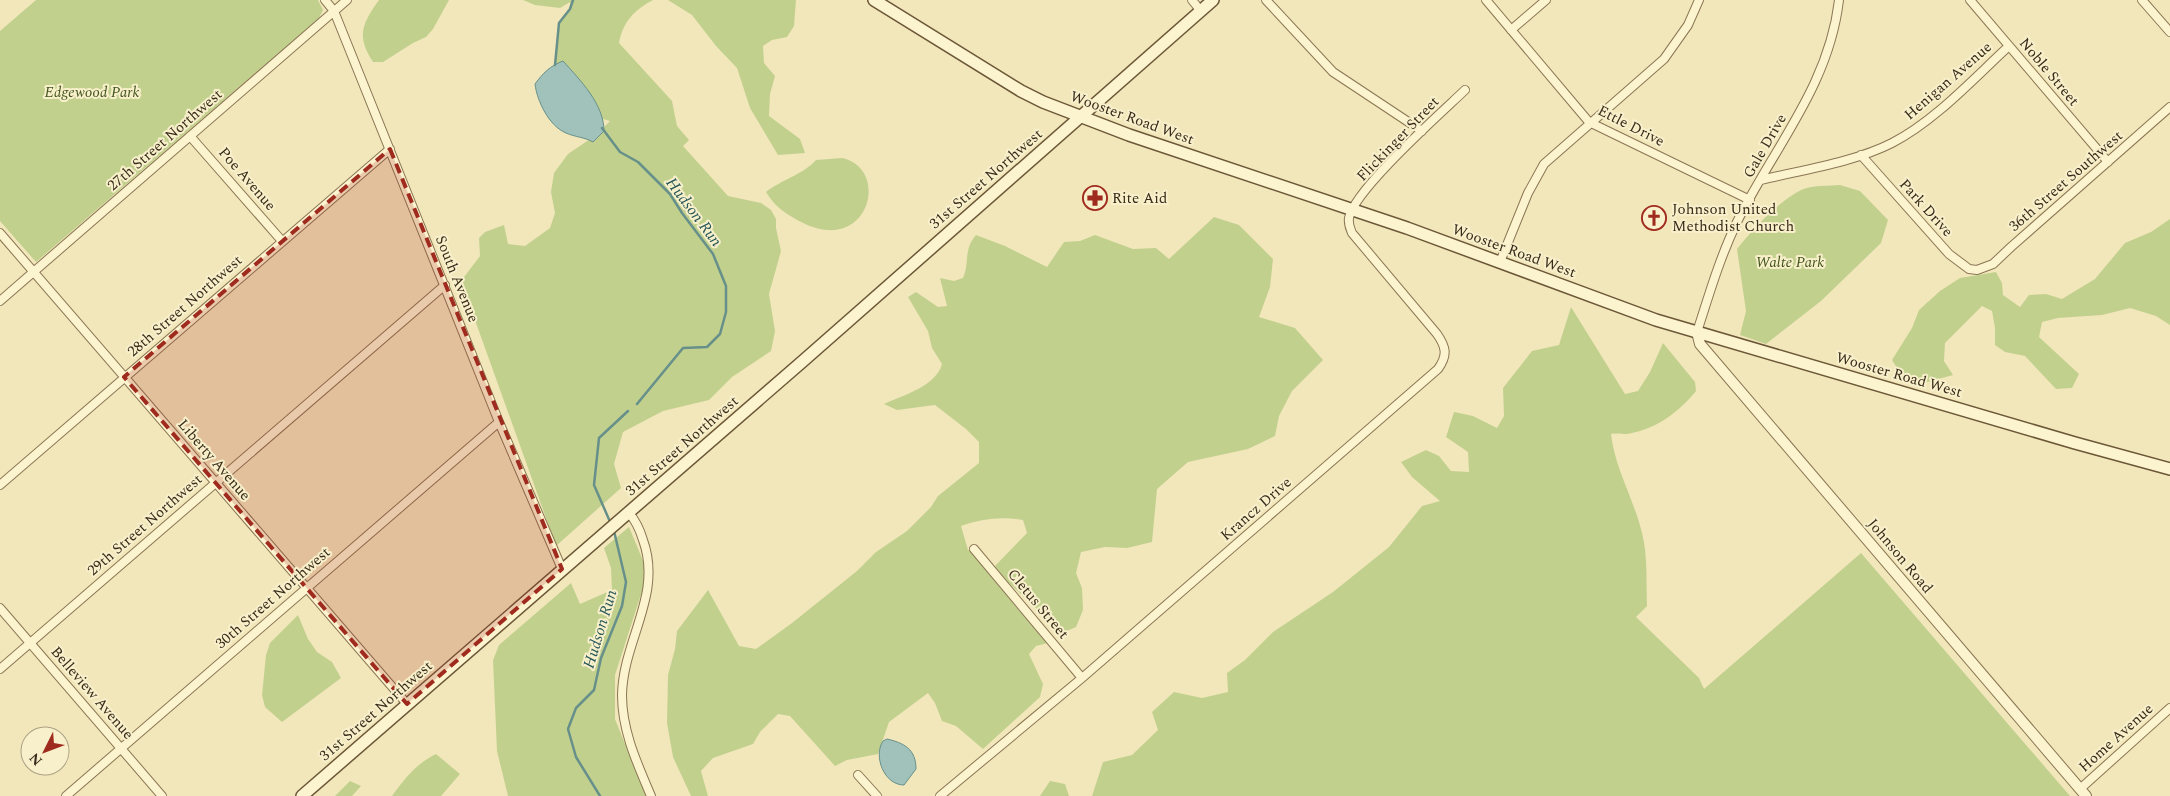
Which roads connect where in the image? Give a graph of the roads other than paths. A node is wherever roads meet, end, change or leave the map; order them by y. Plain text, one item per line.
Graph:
1 (325, 0) edge
2 (347, 0) edge
3 (874, 0) edge
4 (1192, 0) edge
5 (1213, 0) edge
6 (1266, 0) edge
7 (1486, 0) edge
8 (1546, 0) edge
9 (1699, 0) edge
10 (1839, 0) edge
11 (2142, 0) edge
12 (1973, 1) edge
13 (1200, 10) junction
14 (334, 11) junction
15 (1511, 30) junction
16 (2170, 32) edge
17 (2009, 46) junction
18 (1465, 90) dead end
19 (2170, 107) edge
20 (1080, 116) junction
21 (1590, 122) junction
22 (1422, 131) junction
23 (190, 136) junction
24 (390, 149) junction
25 (1860, 155) junction
26 (2108, 162) junction
27 (1761, 180) junction
28 (1750, 200) junction
29 (1353, 209) junction
30 (0, 234) edge
31 (282, 241) junction
32 (1500, 262) junction
33 (1977, 270) joint
34 (34, 272) junction
35 (445, 285) junction
36 (0, 301) edge
37 (1697, 332) junction
38 (124, 377) junction
39 (500, 422) junction
40 (2170, 469) edge
41 (216, 483) junction
42 (0, 485) edge
43 (629, 513) junction
44 (974, 549) dead end
45 (562, 569) junction
46 (307, 587) junction
47 (0, 608) edge
48 (30, 643) junction
49 (0, 669) edge
50 (1082, 678) junction
51 (407, 704) junction
52 (2170, 708) edge
53 (121, 748) junction
54 (858, 775) dead end
55 (2083, 792) edge
56 (66, 796) edge
57 (162, 796) edge
58 (302, 796) edge
59 (651, 796) edge
60 (877, 796) edge
61 (940, 796) edge

1 - 14 street, South Avenue
2 - 14 street, 27th Street Northwest
3 - 20 main road, Wooster Road West
4 - 13 street
5 - 13 main road, 31st Street Northwest
6 - 22 street
7 - 15 street, Ettle Drive
8 - 15 street
9 - 21 street
10 - 27 street, Gale Drive
11 - 16 street
12 - 17 street, Noble Street
13 - 20 main road, 31st Street Northwest
14 - 23 street, 27th Street Northwest
14 - 24 street, South Avenue
15 - 21 street, Ettle Drive
17 - 25 street, Henigan Avenue
17 - 26 street, Noble Street
18 - 22 street, Flickinger Street
19 - 26 street, 36th Street Southwest
20 - 29 main road, Wooster Road West
20 - 43 main road, 31st Street Northwest
21 - 28 street, Ettle Drive
21 - 32 street
22 - 29 street, Flickinger Street
23 - 31 street, Poe Avenue
23 - 34 street, 27th Street Northwest
24 - 31 street, 28th Street Northwest
24 - 35 street, South Avenue
25 - 27 street, Henigan Avenue
25 - 33 street, Park Drive
26 - 33 street, 36th Street Southwest
27 - 28 street, Gale Drive
28 - 37 street, Gale Drive
29 - 32 main road, Wooster Road West
29 - 50 street, Krancz Drive
30 - 34 street, Liberty Avenue
31 - 38 street, 28th Street Northwest
32 - 37 main road, Wooster Road West
34 - 36 street, 27th Street Northwest
34 - 38 street, Liberty Avenue
35 - 39 street, South Avenue
35 - 41 street, 29th Street Northwest
37 - 40 main road, Wooster Road West
37 - 55 street, Johnson Road
38 - 41 street, Liberty Avenue
38 - 42 street, 28th Street Northwest
39 - 45 street, South Avenue
39 - 46 street, 30th Street Northwest
41 - 46 street, Liberty Avenue
41 - 48 street, 29th Street Northwest
43 - 45 main road, 31st Street Northwest
43 - 59 street
44 - 50 street, Cletus Street
45 - 51 main road, 31st Street Northwest
46 - 51 street, Liberty Avenue
46 - 53 street, 30th Street Northwest
47 - 48 street, Belleview Avenue
48 - 49 street, 29th Street Northwest
48 - 53 street, Belleview Avenue
50 - 61 street, Krancz Drive
51 - 58 main road, 31st Street Northwest
52 - 55 street, Home Avenue
53 - 56 street, 30th Street Northwest
53 - 57 street, Belleview Avenue
54 - 60 street

